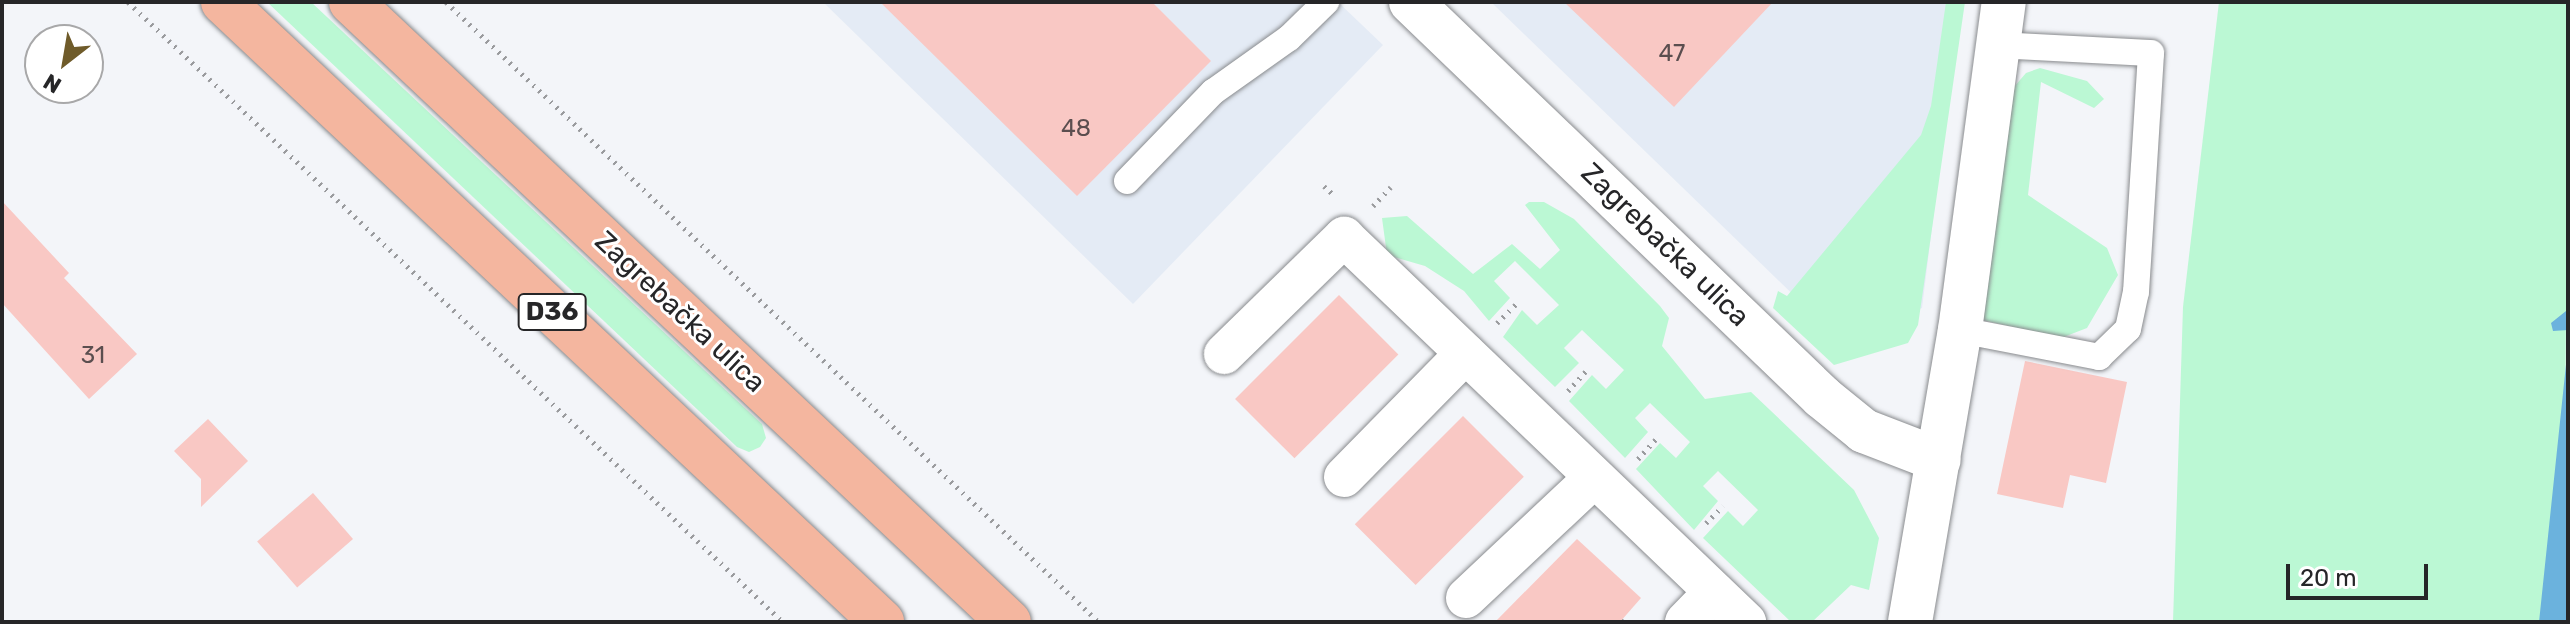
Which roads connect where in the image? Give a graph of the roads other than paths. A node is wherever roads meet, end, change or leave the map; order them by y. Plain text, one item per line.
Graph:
1 (223, 2) edge
2 (351, 2) edge
3 (1326, 2) edge
4 (1411, 2) edge
5 (2004, 2) edge
6 (2000, 45) junction
7 (1127, 181) dead end
8 (1960, 330) junction
9 (1224, 354) dead end
10 (1465, 354) junction
11 (1939, 460) junction
12 (1344, 477) dead end
13 (1594, 478) junction
14 (1714, 592) junction
15 (1466, 598) dead end
16 (882, 622) edge
17 (1009, 622) edge
18 (1685, 622) edge
19 (1746, 622) edge
20 (1910, 622) edge

1 - 16 main road, D36
2 - 17 main road, Zagrebačka ulica
3 - 7 lane
4 - 11 street, Zagrebačka ulica
5 - 6 street
6 - 8 street
6 - 8 lane
8 - 11 street
9 - 10 street
10 - 12 street
10 - 13 street
11 - 20 street
13 - 14 street
13 - 15 street
14 - 18 street
14 - 19 street

